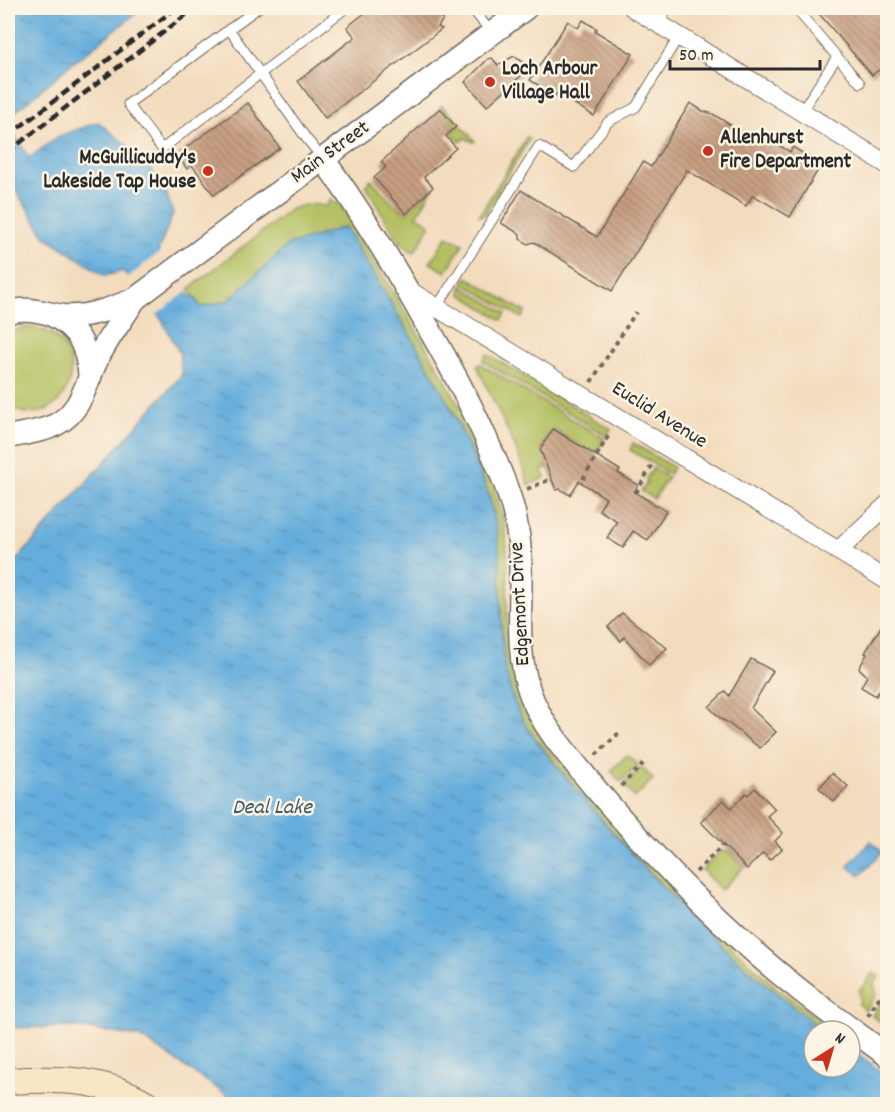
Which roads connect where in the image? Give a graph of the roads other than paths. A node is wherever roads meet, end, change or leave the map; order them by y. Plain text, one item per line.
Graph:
1 (258, 8) edge
2 (346, 8) edge
3 (469, 8) edge
4 (526, 8) edge
5 (633, 8) edge
6 (669, 8) edge
7 (795, 8) edge
8 (658, 23) junction
9 (230, 29) junction
10 (492, 34) junction
11 (679, 36) junction
12 (837, 57) junction
13 (261, 74) junction
14 (860, 83) dead end
15 (801, 112) junction
16 (323, 159) junction
17 (888, 165) edge
18 (408, 290) junction
19 (8, 297) edge
20 (135, 299) junction
21 (437, 308) junction
22 (27, 311) edge
23 (90, 377) junction
24 (13, 432) edge
25 (888, 504) edge
26 (838, 552) junction
27 (888, 580) edge
28 (888, 1056) edge
29 (8, 1081) edge
30 (147, 1104) edge

1 - 9 lane
2 - 13 lane
3 - 10 lane
4 - 10 street, Main Street
5 - 8 street
6 - 8 lane
7 - 12 lane
8 - 11 street
9 - 13 lane
9 - 13 lane
10 - 16 street, Main Street
11 - 15 street
11 - 21 lane
12 - 14 lane
12 - 15 lane
13 - 16 lane
15 - 17 street
16 - 18 street, Edgemont Drive
16 - 20 street, Main Street
18 - 21 street, Euclid Avenue
18 - 28 street, Edgemont Drive
19 - 22 street
20 - 22 street, Main Street
20 - 23 street, Main Street
21 - 26 street, Euclid Avenue
22 - 23 street
23 - 24 street, Main Street
25 - 26 street
26 - 27 street, Euclid Avenue
29 - 30 main road

